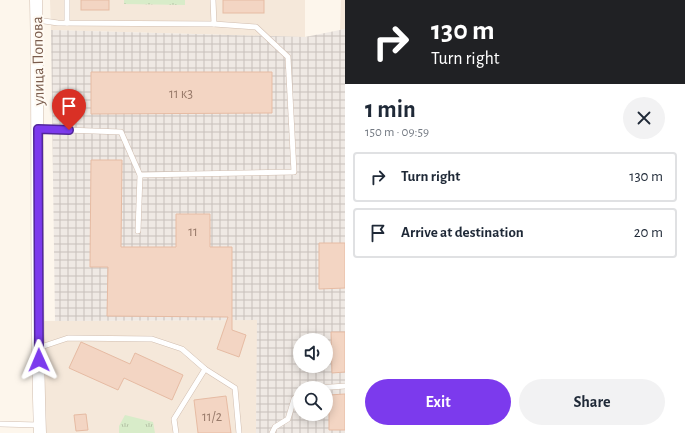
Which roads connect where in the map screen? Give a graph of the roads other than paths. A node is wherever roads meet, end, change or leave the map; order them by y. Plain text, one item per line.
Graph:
1 (36, 0) edge
2 (67, 0) edge
3 (213, 0) edge
4 (36, 20) junction
5 (67, 23) junction
6 (214, 24) junction
7 (38, 129) junction
8 (140, 175) junction
9 (138, 231) dead end
10 (38, 348) junction
11 (205, 369) junction
12 (345, 386) edge
13 (333, 387) edge
14 (293, 402) edge
15 (0, 424) edge
16 (40, 429) edge
17 (176, 433) edge
18 (239, 433) edge
19 (272, 433) edge

1 - 4 street, улица Попова
2 - 5 lane
3 - 6 lane
4 - 5 lane
4 - 7 street, улица Попова
5 - 6 lane
6 - 8 lane
7 - 8 lane
7 - 10 street, улица Попова
8 - 9 lane
10 - 11 lane
10 - 16 street, улица Попова
11 - 17 lane
11 - 18 lane
12 - 13 lane
14 - 19 lane
15 - 16 lane

